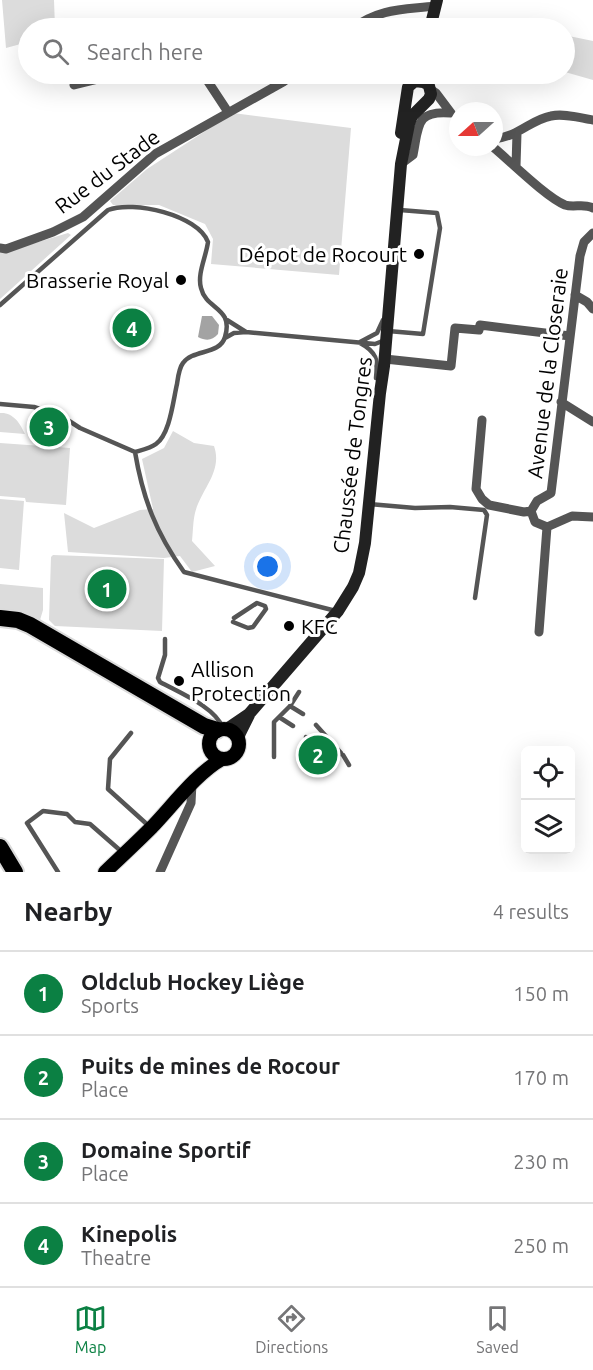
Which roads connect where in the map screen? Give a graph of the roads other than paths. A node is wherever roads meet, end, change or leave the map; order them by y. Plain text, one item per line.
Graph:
1 (436, 3) edge
2 (368, 18) edge
3 (429, 18) edge
4 (432, 18) edge
5 (210, 84) edge
6 (279, 84) edge
7 (414, 84) edge
8 (424, 84) edge
9 (427, 84) edge
10 (406, 96) junction
11 (424, 104) junction
12 (449, 109) edge
13 (228, 112) junction
14 (449, 114) edge
15 (449, 115) edge
16 (593, 120) edge
17 (517, 134) junction
18 (503, 137) edge
19 (503, 155) edge
20 (401, 164) junction
21 (516, 166) junction
22 (593, 208) edge
23 (397, 210) junction
24 (593, 233) edge
25 (0, 248) edge
26 (575, 295) junction
27 (0, 305) edge
28 (593, 309) edge
29 (388, 310) junction
30 (226, 320) junction
31 (246, 332) junction
32 (387, 335) junction
33 (570, 336) junction
34 (225, 339) junction
35 (358, 342) junction
36 (385, 359) junction
37 (380, 393) junction
38 (561, 402) junction
39 (0, 404) edge
40 (482, 420) dead end
41 (593, 422) edge
42 (135, 452) junction
43 (369, 504) junction
44 (531, 511) junction
45 (593, 517) edge
46 (547, 527) junction
47 (475, 598) dead end
48 (338, 611) junction
49 (0, 618) edge
50 (233, 620) joint
51 (0, 624) edge
52 (538, 632) dead end
53 (165, 639) dead end
54 (299, 692) dead end
55 (290, 706) junction
56 (303, 714) dead end
57 (279, 717) junction
58 (316, 725) dead end
59 (293, 726) dead end
60 (131, 733) dead end
61 (221, 735) junction
62 (306, 737) dead end
63 (343, 755) junction
64 (274, 757) dead end
65 (222, 759) junction
66 (349, 765) dead end
67 (192, 783) junction
68 (151, 828) junction
69 (0, 847) edge
70 (124, 853) junction
71 (15, 872) edge
72 (58, 872) edge
73 (105, 872) edge
74 (160, 872) edge

1 - 2 street
1 - 3 main road
1 - 4 main road
5 - 13 street
6 - 13 street, Rue du Stade
7 - 10 main road, Chaussée de Tongres
8 - 11 main road, Chaussée de Tongres
9 - 12 street
10 - 11 main road
10 - 20 main road, Chaussée de Tongres
11 - 14 street
11 - 20 main road, Chaussée de Tongres
13 - 25 street, Rue du Stade
15 - 20 street, Chaussée de Tongres
16 - 17 street
17 - 18 street
17 - 21 street
19 - 21 street
20 - 23 main road, Chaussée de Tongres
21 - 22 street
23 - 29 main road, Chaussée de Tongres
23 - 32 lane
24 - 26 street, Avenue de la Closeraie
26 - 28 street
26 - 33 street, Avenue de la Closeraie
27 - 30 lane
29 - 32 main road, Chaussée de Tongres
29 - 35 lane
30 - 31 lane
30 - 34 lane
31 - 34 lane
31 - 35 lane
32 - 35 lane
32 - 36 main road, Chaussée de Tongres
33 - 36 street
33 - 38 street, Avenue de la Closeraie
34 - 42 lane
35 - 37 lane
36 - 37 main road, Chaussée de Tongres
37 - 43 main road, Chaussée de Tongres
38 - 41 street
38 - 44 street, Avenue de la Closeraie
39 - 42 lane
40 - 44 street
42 - 48 lane
43 - 47 lane
43 - 48 main road, Chaussée de Tongres
44 - 46 street
45 - 46 street
46 - 52 street
48 - 61 main road, Chaussée de Tongres
49 - 61 highway
50 - 50 lane
51 - 61 highway
53 - 61 lane
54 - 55 lane
55 - 56 lane
55 - 57 lane
57 - 59 lane
57 - 64 lane
58 - 63 lane
60 - 68 lane
61 - 65 main road
61 - 65 main road
61 - 67 main road
62 - 63 lane
63 - 66 lane
65 - 67 main road
67 - 68 main road
67 - 74 street
68 - 70 main road
69 - 71 highway
70 - 72 lane
70 - 73 main road

